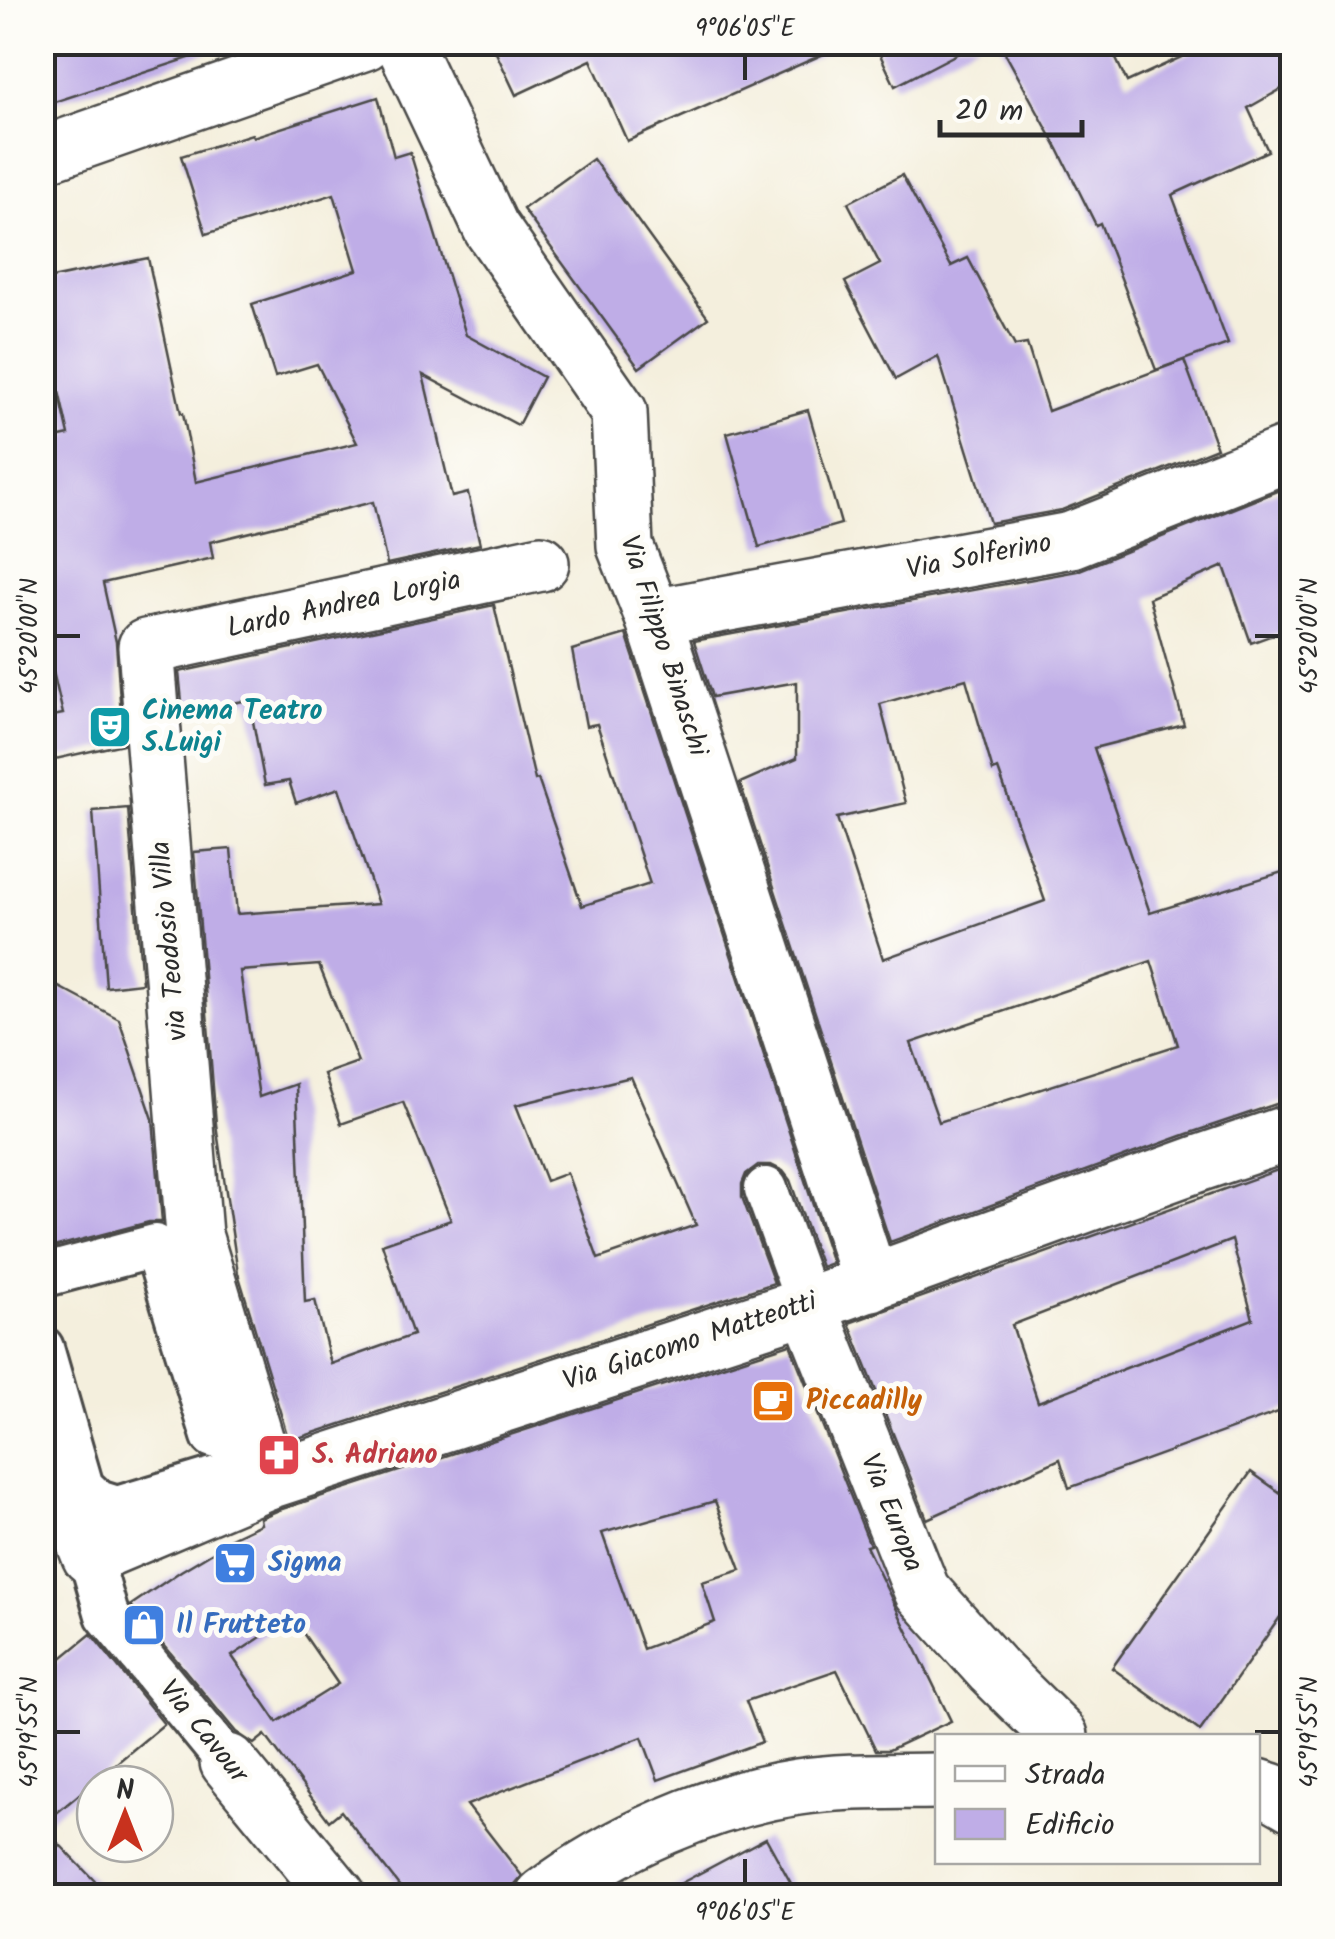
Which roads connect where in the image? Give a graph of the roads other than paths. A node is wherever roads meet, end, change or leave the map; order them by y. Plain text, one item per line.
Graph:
1 (365, 42) edge
2 (403, 42) edge
3 (42, 155) edge
4 (1292, 452) edge
5 (541, 563) dead end
6 (652, 617) junction
7 (146, 647) joint
8 (1292, 1132) edge
9 (766, 1190) dead end
10 (42, 1276) edge
11 (871, 1282) junction
12 (808, 1305) junction
13 (42, 1348) edge
14 (42, 1436) edge
15 (268, 1482) junction
16 (90, 1556) junction
17 (1012, 1713) edge
18 (1056, 1734) edge
19 (228, 1762) joint
20 (935, 1780) edge
21 (1260, 1788) edge
22 (1292, 1803) edge
23 (338, 1896) edge
24 (544, 1896) edge

1 - 3 street
2 - 6 street, Via Filippo Binaschi
4 - 6 street, Via Solferino
5 - 7 street, Lardo Andrea Lorgia
6 - 11 street, Via Filippo Binaschi
7 - 15 street, via Teodosio Villa
8 - 11 street, Via Giacomo Matteotti
9 - 12 street
10 - 13 street
11 - 12 street, Via Giacomo Matteotti
12 - 15 street, Via Giacomo Matteotti
12 - 17 street, Via Europa
14 - 16 street
15 - 16 street, Via Giacomo Matteotti
16 - 19 street, Via Cavour
17 - 18 street, Via Europa
19 - 23 street, Via Cavour
20 - 24 street
21 - 22 street

